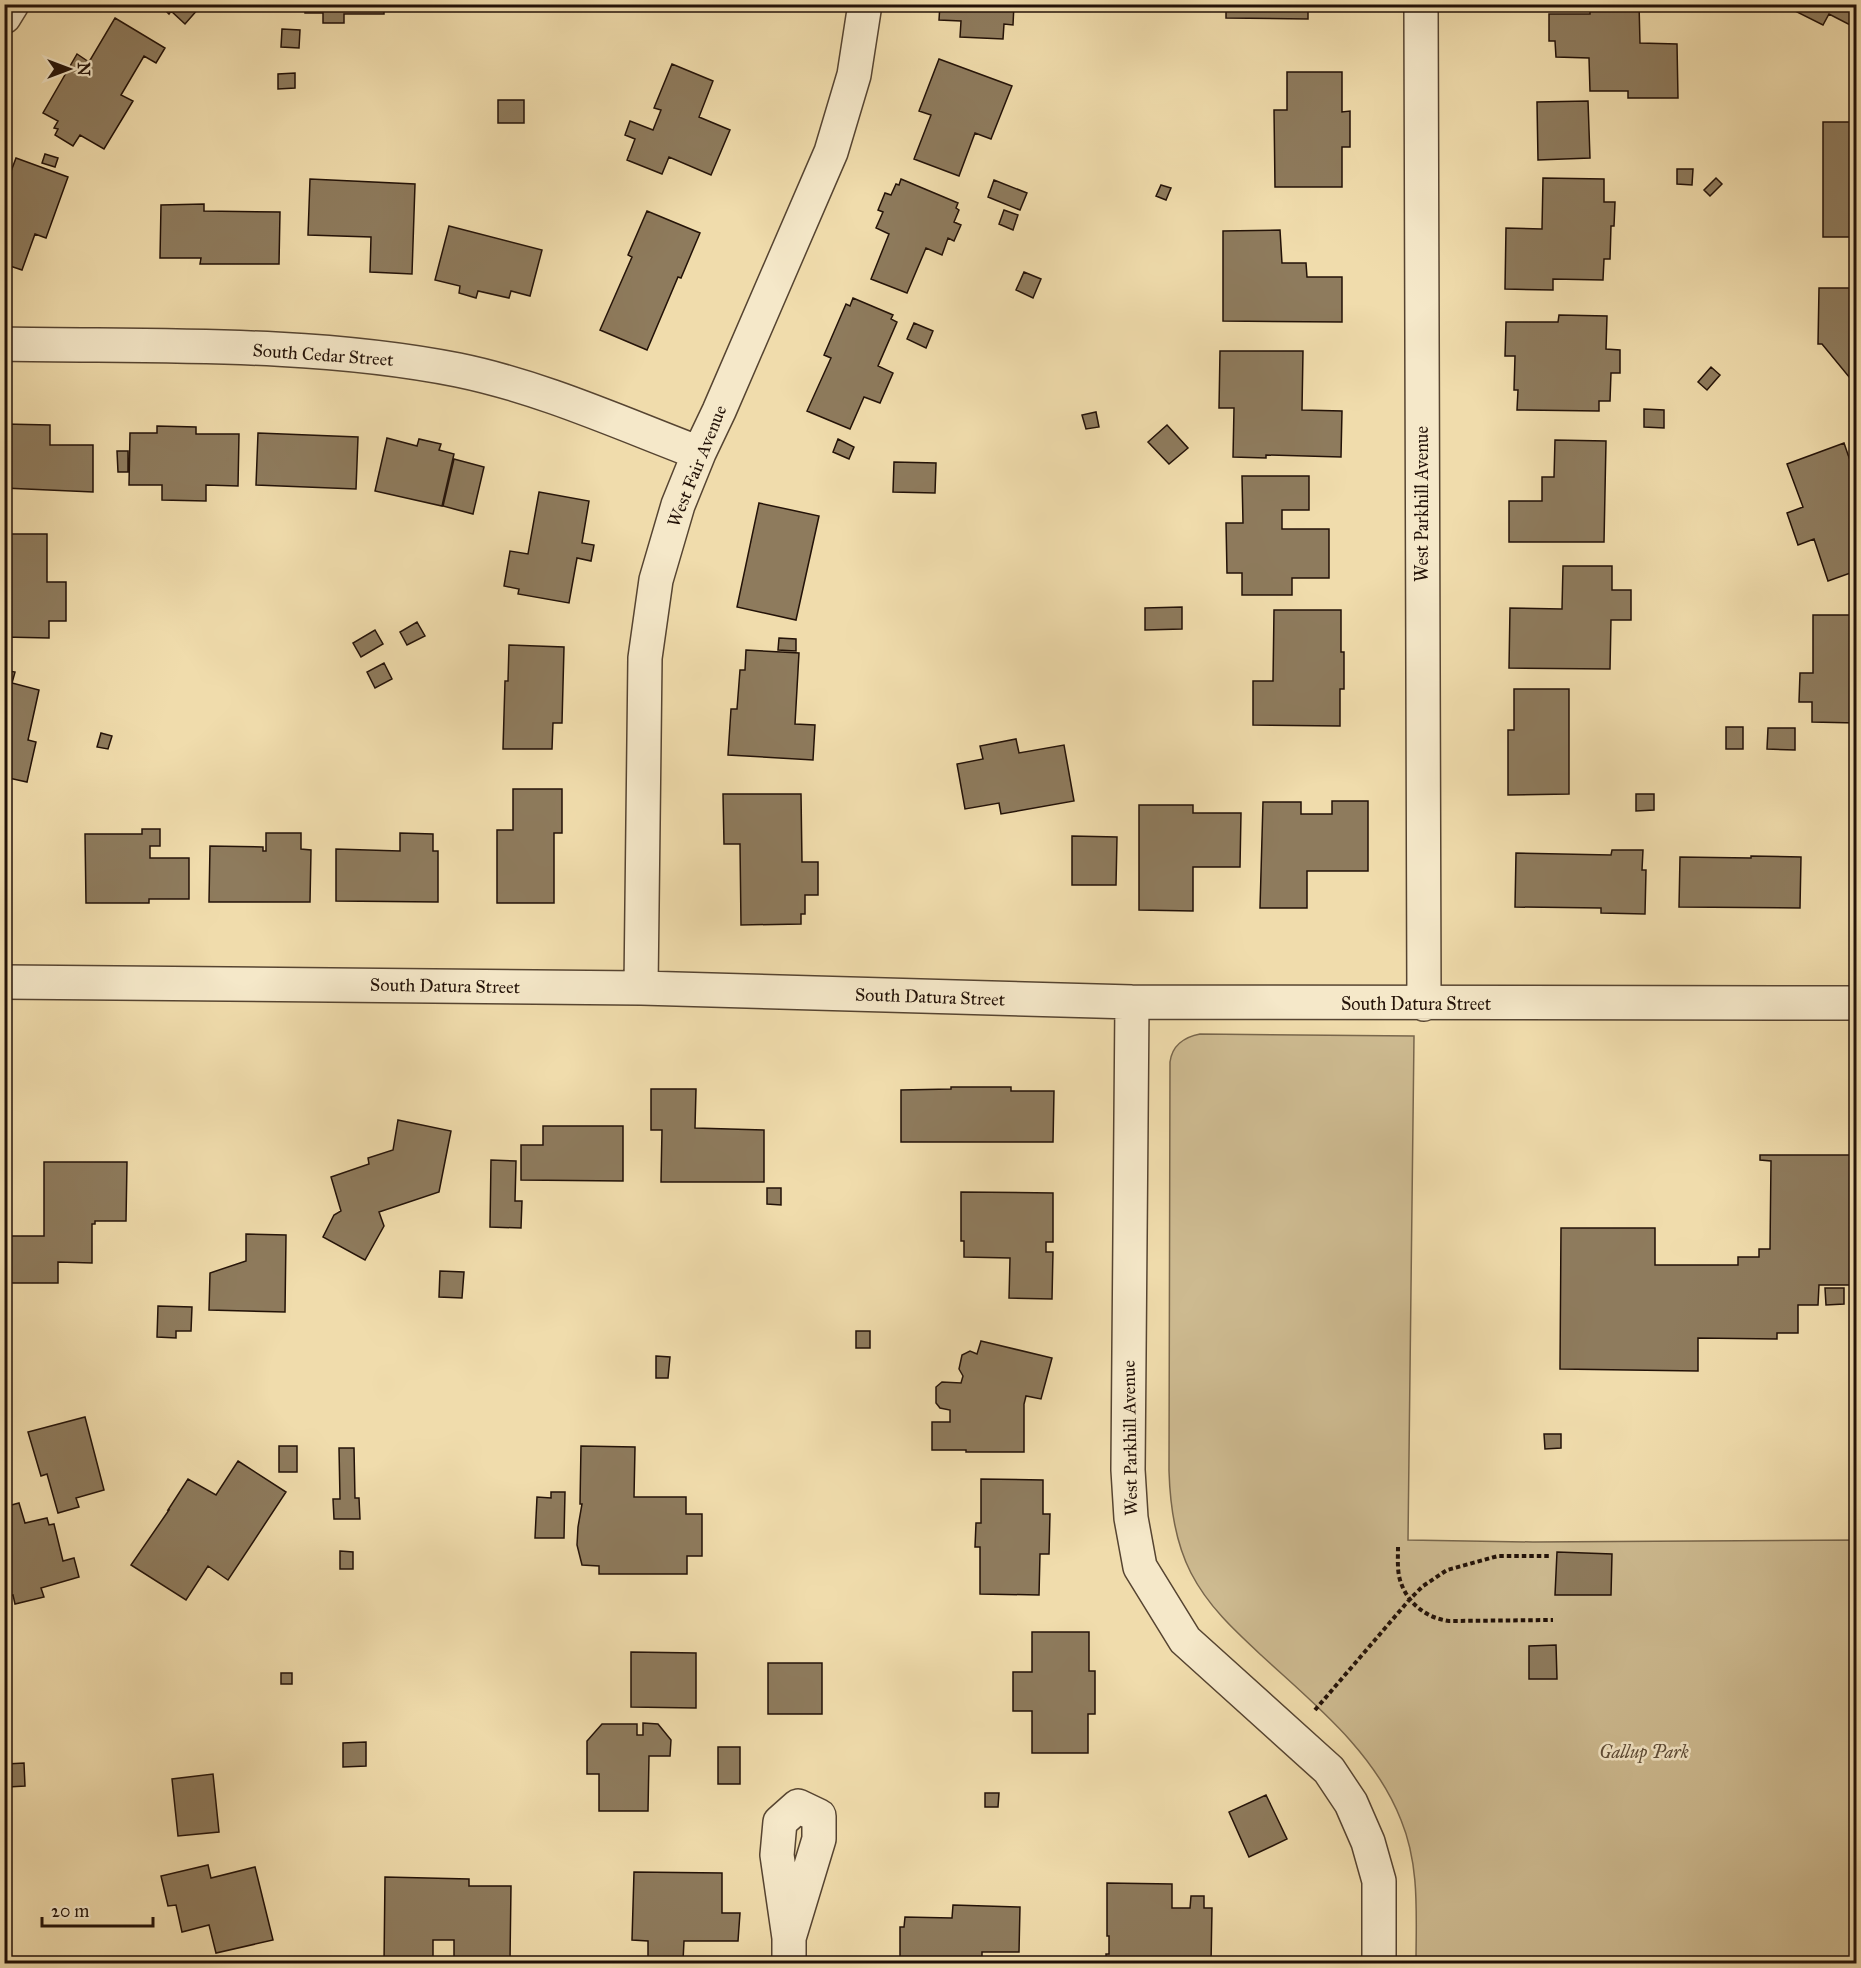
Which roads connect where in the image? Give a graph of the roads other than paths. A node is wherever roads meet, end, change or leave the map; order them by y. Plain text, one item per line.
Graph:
1 (12, 4) edge
2 (865, 4) edge
3 (1421, 4) edge
4 (4, 17) edge
5 (4, 344) edge
6 (699, 453) junction
7 (4, 982) edge
8 (642, 988) junction
9 (1132, 1002) junction
10 (1857, 1003) edge
11 (1424, 1004) junction
12 (1379, 1964) edge

1 - 4 street
2 - 6 street, West Fair Avenue
3 - 11 street, West Parkhill Avenue
5 - 6 street, South Cedar Street
6 - 8 street, West Fair Avenue
7 - 8 street, South Datura Street
8 - 9 street, South Datura Street
9 - 11 street, South Datura Street
9 - 12 street, West Parkhill Avenue
10 - 11 street, South Datura Street

